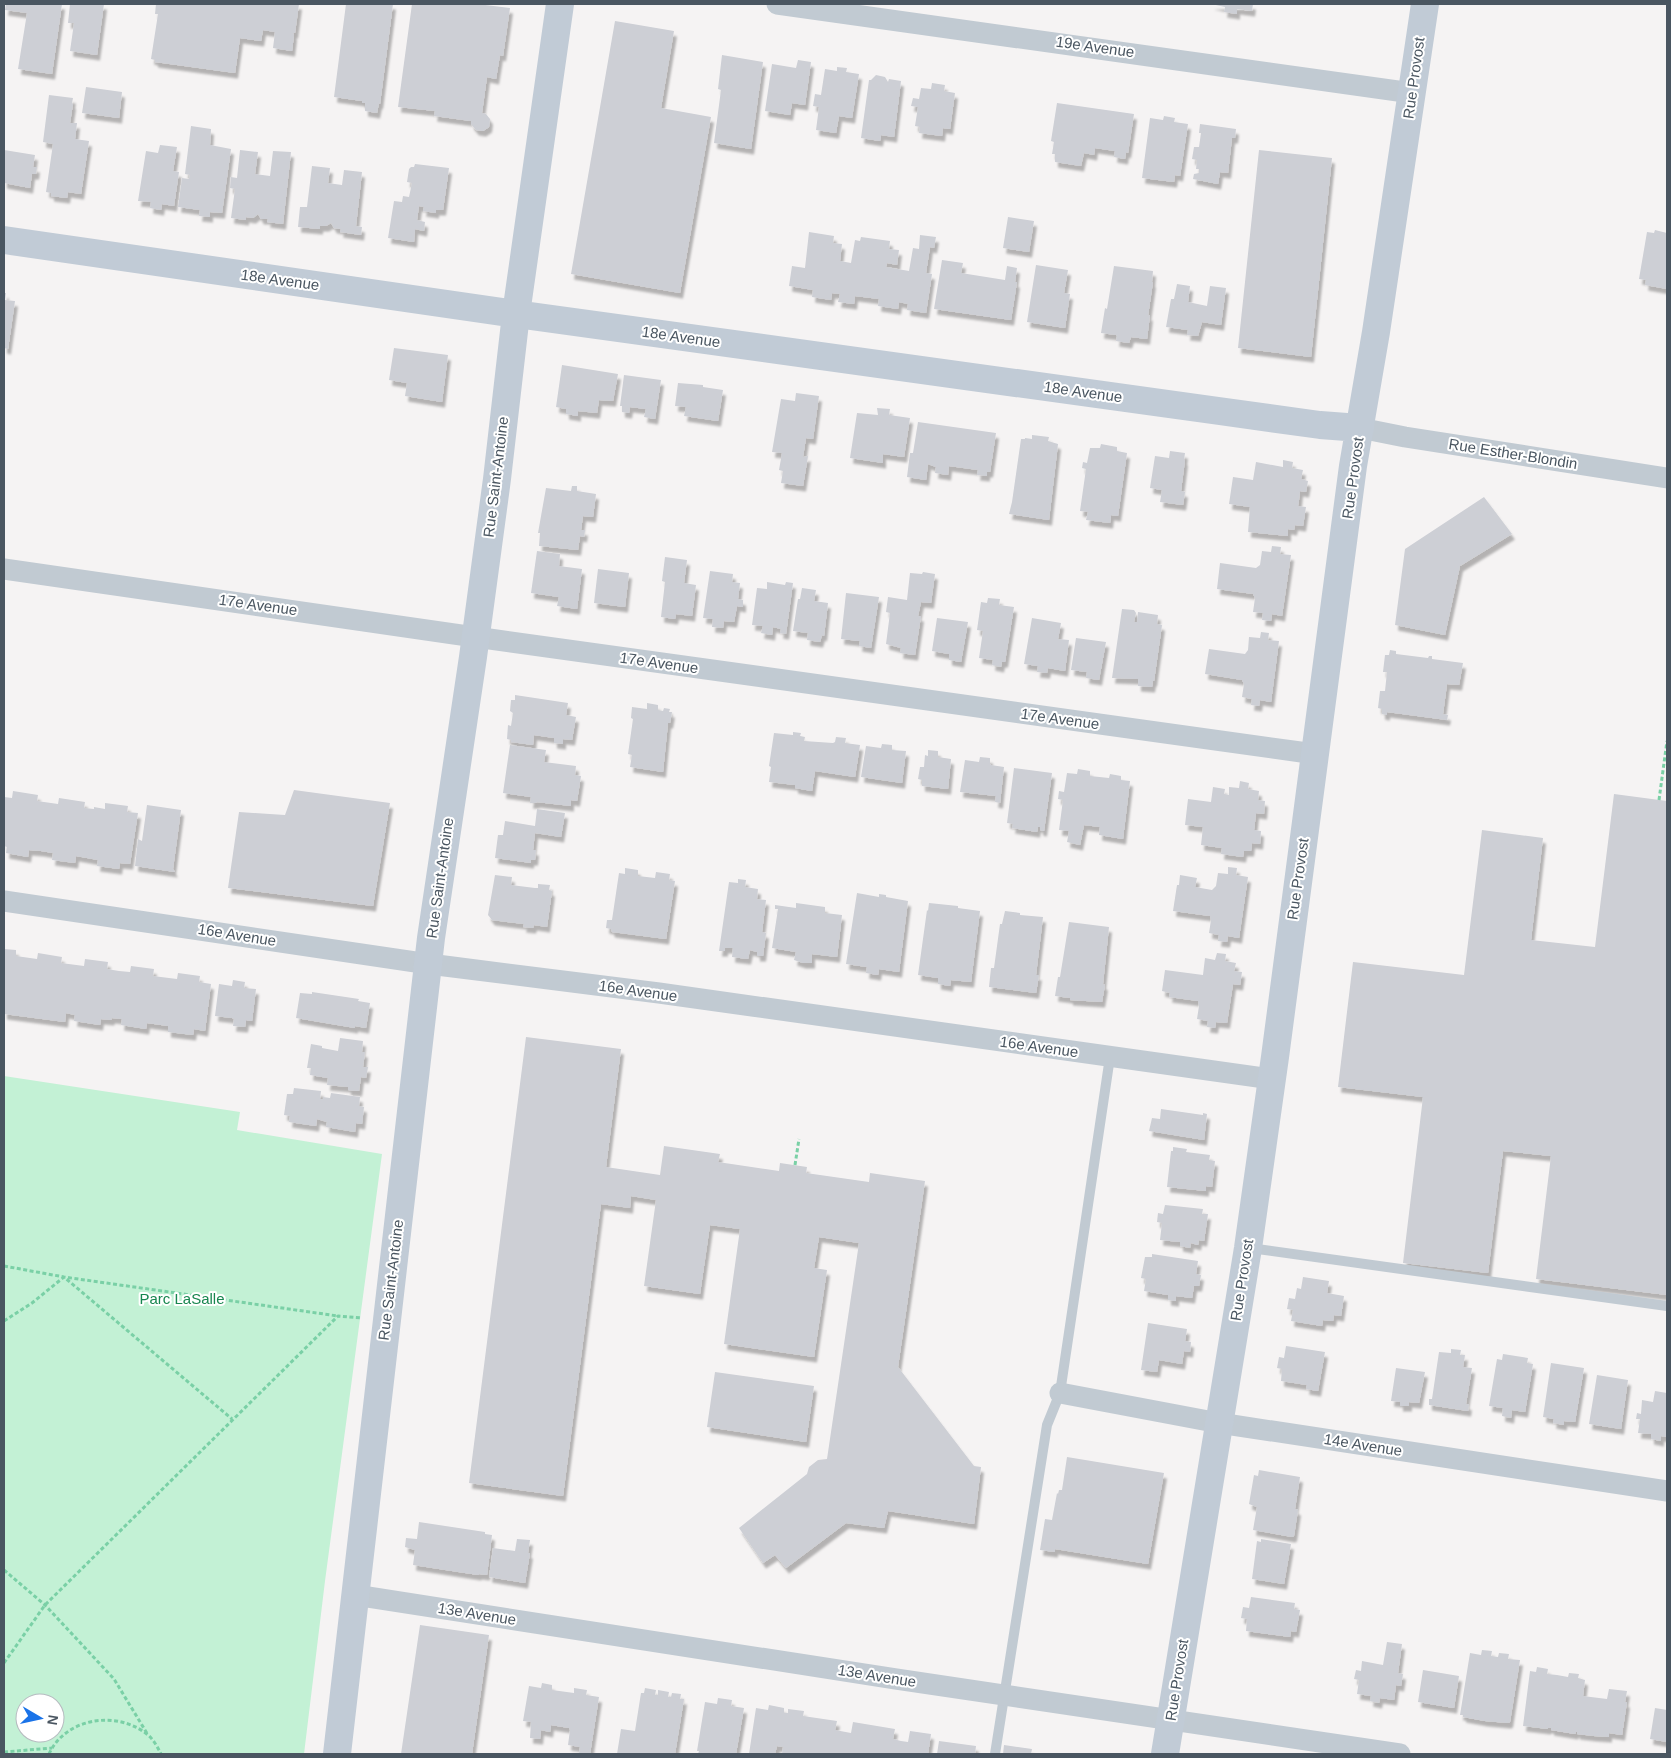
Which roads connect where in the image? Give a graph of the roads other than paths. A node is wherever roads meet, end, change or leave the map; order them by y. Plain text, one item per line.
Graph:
1 (560, 4) edge
2 (778, 4) edge
3 (1425, 4) edge
4 (1412, 93) junction
5 (4, 240) edge
6 (516, 314) junction
7 (1360, 428) junction
8 (1667, 478) edge
9 (4, 569) edge
10 (476, 637) junction
11 (1315, 754) junction
12 (4, 901) edge
13 (429, 964) junction
14 (1110, 1057) junction
15 (1272, 1079) junction
16 (1248, 1248) junction
17 (1667, 1306) edge
18 (1060, 1393) junction
19 (1218, 1423) junction
20 (1667, 1492) edge
21 (355, 1595) junction
22 (1004, 1694) junction
23 (1171, 1719) junction
24 (337, 1754) edge
25 (995, 1754) edge
26 (1166, 1754) edge
27 (1400, 1754) edge

1 - 6 street, Rue Saint-Antoine
2 - 4 street, 19e Avenue
3 - 4 street, Rue Provost
4 - 7 street, Rue Provost
5 - 6 street, 18e Avenue
6 - 7 street, 18e Avenue
6 - 10 street, Rue Saint-Antoine
7 - 8 street, Rue Esther-Blondin
7 - 11 street, Rue Provost
9 - 10 street, 17e Avenue
10 - 11 street, 17e Avenue
10 - 13 street, Rue Saint-Antoine
11 - 15 street, Rue Provost
12 - 13 street, 16e Avenue
13 - 14 street, 16e Avenue
13 - 21 street, Rue Saint-Antoine
14 - 15 street, 16e Avenue
14 - 18 lane
15 - 16 street, Rue Provost
16 - 17 lane
16 - 19 street, Rue Provost
18 - 19 street, 14e Avenue
18 - 22 lane
19 - 20 street, 14e Avenue
19 - 23 street, Rue Provost
21 - 22 street, 13e Avenue
21 - 24 street, Rue Saint-Antoine
22 - 23 street, 13e Avenue
22 - 25 lane
23 - 26 street, Rue Provost
23 - 27 street, 13e Avenue

